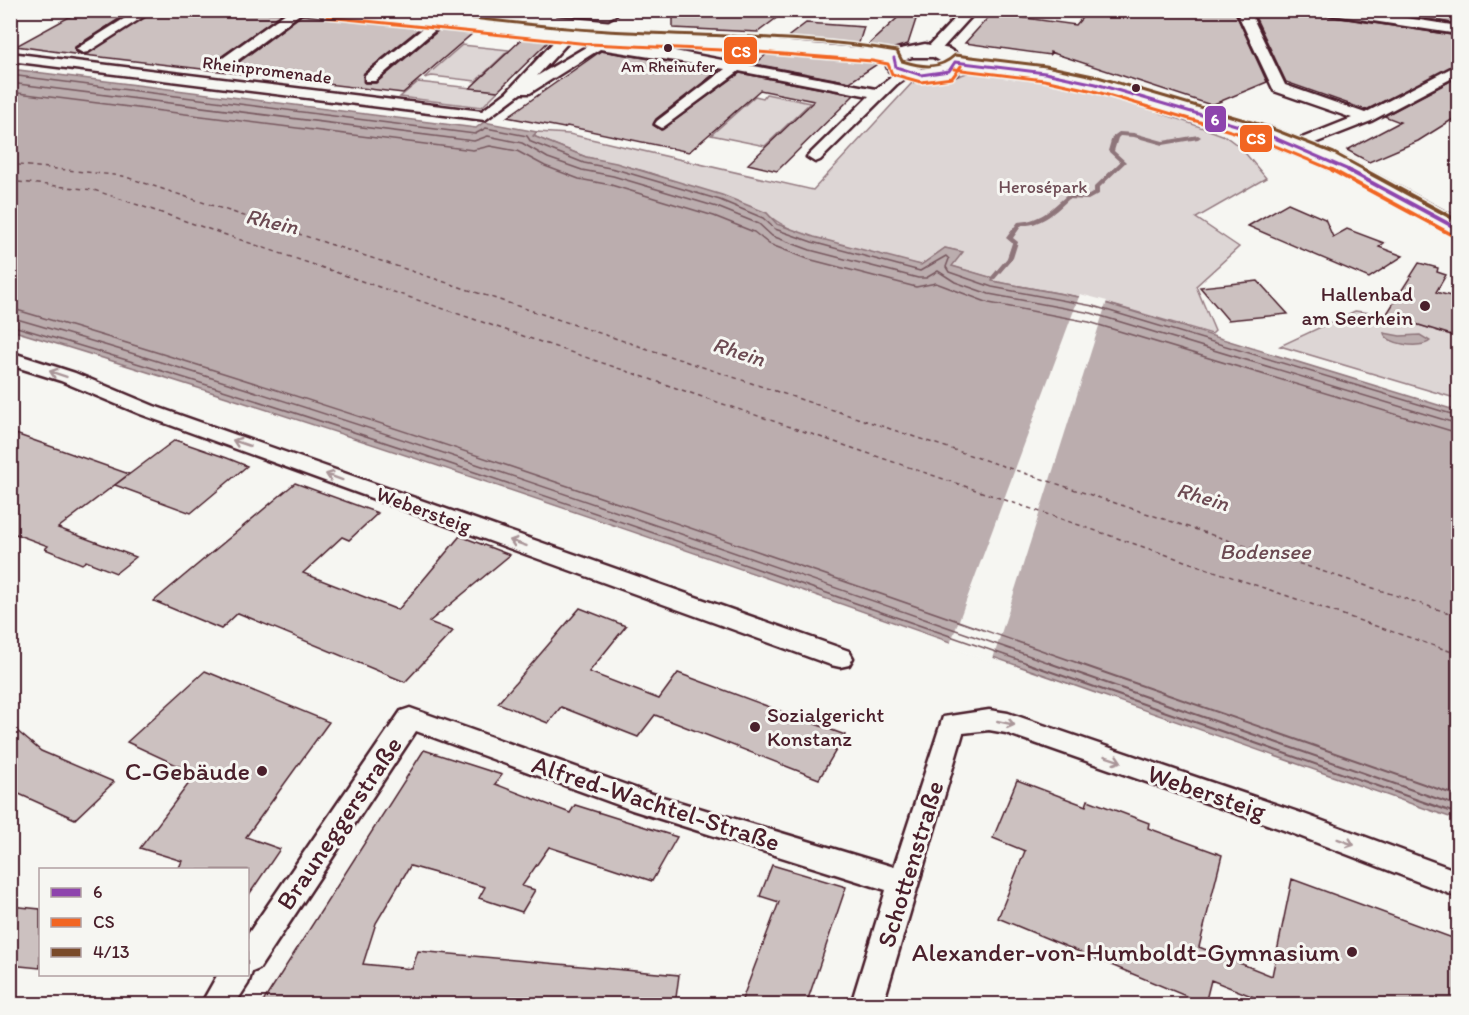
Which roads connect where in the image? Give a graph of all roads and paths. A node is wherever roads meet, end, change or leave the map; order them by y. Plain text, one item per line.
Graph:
1 (148, 10) edge
2 (299, 10) edge
3 (328, 10) edge
4 (396, 10) edge
5 (557, 10) edge
6 (618, 10) edge
7 (971, 10) edge
8 (1242, 10) edge
9 (1327, 10) edge
10 (436, 22) junction
11 (1458, 30) edge
12 (568, 35) junction
13 (604, 41) junction
14 (83, 49) dead end
15 (932, 51) junction
16 (549, 56) junction
17 (10, 57) edge
18 (577, 59) junction
19 (903, 60) junction
20 (955, 62) junction
21 (225, 63) dead end
22 (736, 67) junction
23 (1458, 70) edge
24 (369, 78) dead end
25 (880, 94) junction
26 (512, 95) junction
27 (1366, 118) junction
28 (662, 124) dead end
29 (1297, 145) junction
30 (816, 157) dead end
31 (1458, 229) edge
32 (10, 358) edge
33 (840, 658) dead end
34 (410, 718) joint
35 (952, 724) joint
36 (904, 883) junction
37 (1458, 884) edge
38 (249, 958) edge
39 (236, 976) edge
40 (217, 1005) edge
41 (867, 1005) edge

1 - 14 street
2 - 21 street
3 - 10 main road
4 - 19 main road
5 - 6 street
7 - 15 street
8 - 27 street
9 - 11 street
10 - 12 main road
10 - 24 street
12 - 13 main road
12 - 16 street
13 - 18 street
13 - 19 main road
13 - 22 street
15 - 19 main road
15 - 20 main road
16 - 18 street
16 - 26 street
17 - 26 street, Rheinpromenade
18 - 26 street
19 - 20 main road
19 - 25 street
20 - 29 main road
22 - 25 street
22 - 28 street
23 - 27 street
25 - 30 street
27 - 29 street
29 - 31 main road
33 -> 32 street, Webersteig
34 - 36 street, Alfred-Wachtel-Straße
34 - 38 street, Brauneggerstraße
35 - 36 street, Schottenstraße
35 -> 37 street, Webersteig
36 - 41 street, Schottenstraße
39 - 40 street

